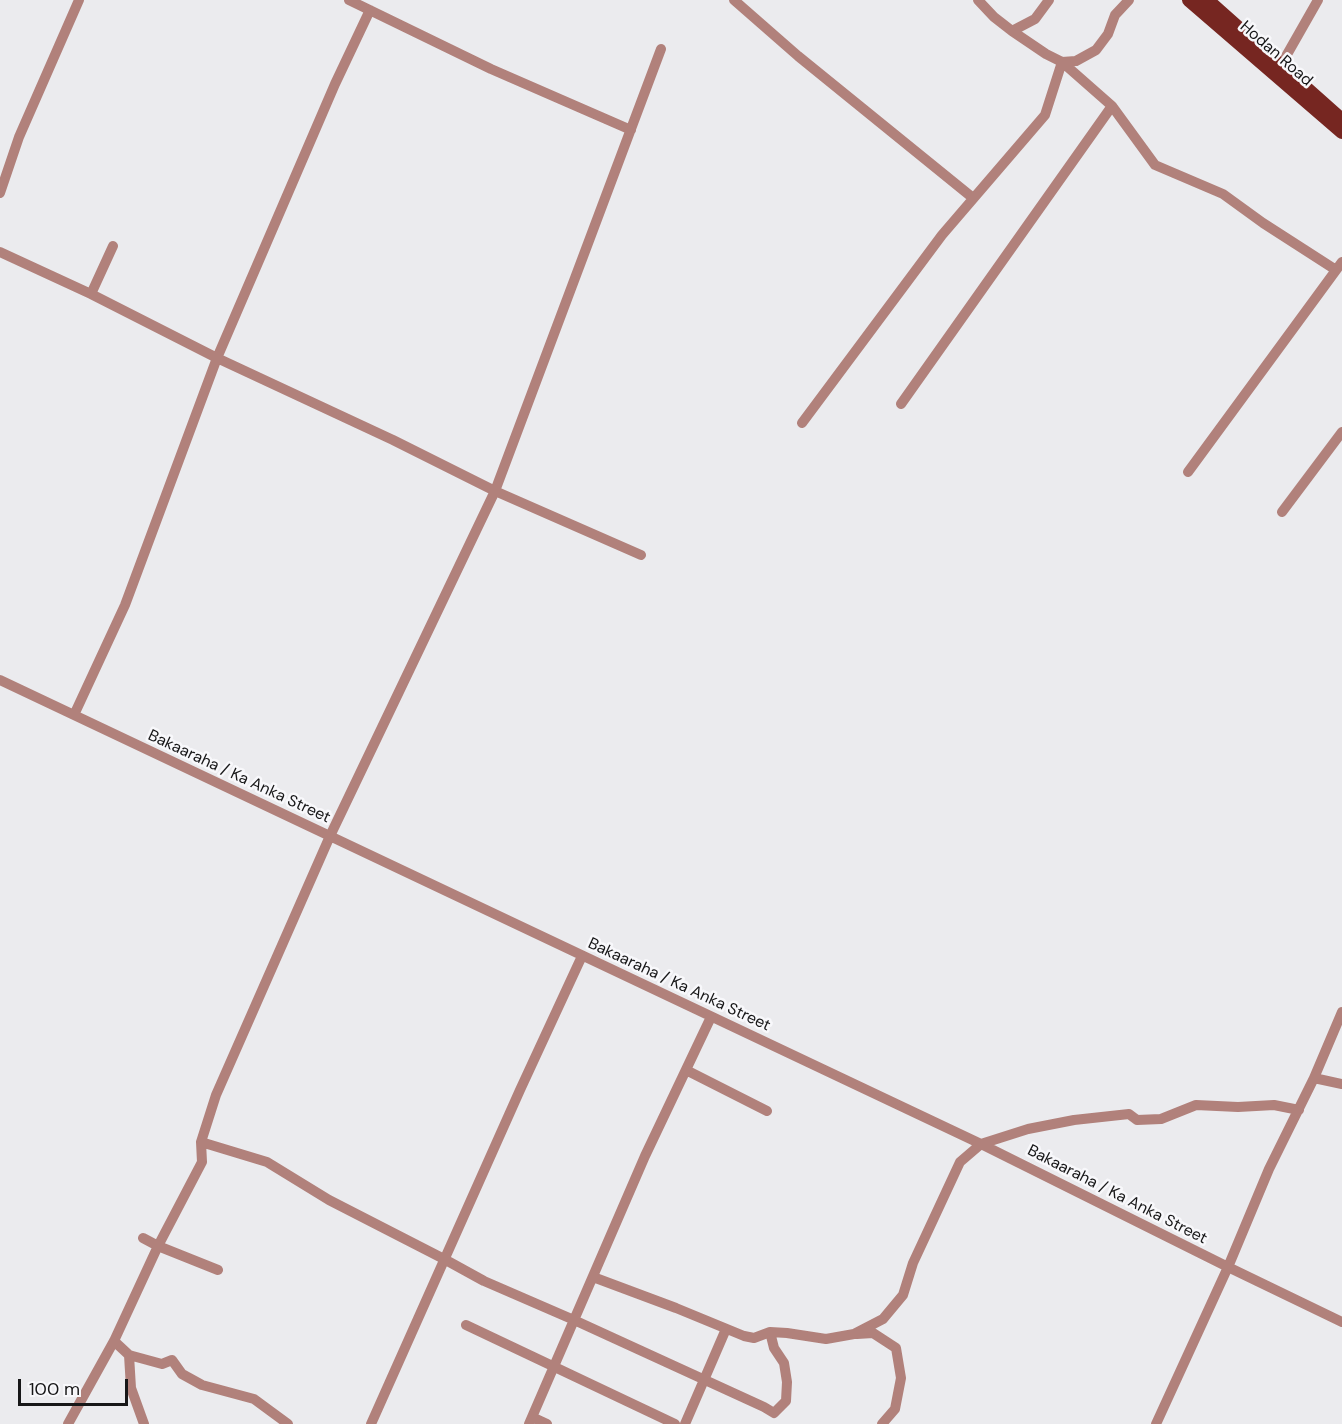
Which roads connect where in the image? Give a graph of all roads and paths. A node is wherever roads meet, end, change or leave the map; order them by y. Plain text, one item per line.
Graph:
1 (79, 0) edge
2 (350, 0) edge
3 (734, 0) edge
4 (978, 0) edge
5 (1049, 0) edge
6 (1129, 0) edge
7 (1189, 0) edge
8 (1207, 0) edge
9 (1318, 0) edge
10 (370, 10) junction
11 (1012, 31) junction
12 (661, 50) dead end
13 (1062, 62) junction
14 (1281, 65) junction
15 (1112, 106) junction
16 (1342, 120) edge
17 (631, 130) junction
18 (1342, 132) edge
19 (0, 193) edge
20 (973, 198) junction
21 (113, 246) dead end
22 (0, 252) edge
23 (1339, 266) edge
24 (91, 294) junction
25 (217, 358) junction
26 (901, 404) dead end
27 (802, 423) dead end
28 (1342, 432) edge
29 (1188, 472) dead end
30 (495, 491) junction
31 (1282, 512) dead end
32 (641, 555) dead end
33 (0, 680) edge
34 (74, 715) junction
35 (330, 836) junction
36 (582, 956) junction
37 (1342, 1012) edge
38 (711, 1017) junction
39 (686, 1070) junction
40 (1314, 1078) junction
41 (1342, 1084) edge
42 (1299, 1110) junction
43 (767, 1111) dead end
44 (201, 1142) junction
45 (981, 1144) junction
46 (143, 1238) dead end
47 (158, 1246) junction
48 (444, 1259) junction
49 (1228, 1267) junction
50 (218, 1270) dead end
51 (593, 1277) junction
52 (574, 1320) junction
53 (1342, 1322) edge
54 (466, 1325) dead end
55 (726, 1329) junction
56 (771, 1332) junction
57 (854, 1334) junction
58 (114, 1341) junction
59 (129, 1355) junction
60 (554, 1367) junction
61 (705, 1380) junction
62 (531, 1420) edge
63 (68, 1424) edge
64 (144, 1424) edge
65 (288, 1424) edge
66 (371, 1424) edge
67 (548, 1424) edge
68 (675, 1424) edge
69 (685, 1424) edge
70 (882, 1424) edge
71 (1156, 1424) edge

1 - 19 street
2 - 10 street
3 - 20 street
4 - 11 street
5 - 11 street
6 - 13 street
7 - 18 main road, Hodan Road
8 - 14 main road, Hodan Road
9 - 14 street
10 - 17 street
10 - 25 street
11 - 13 street
12 - 17 street
13 - 15 street
13 - 20 street
14 - 16 main road, Hodan Road
15 - 23 street
15 - 26 street
17 - 30 street
20 - 27 street
21 - 24 street
22 - 24 street
23 - 29 street
24 - 25 street
25 - 30 street
25 - 34 street
28 - 31 street
30 - 32 street
30 - 35 street
33 - 34 street, Bakaaraha / Ka Anka Street
34 - 35 street, Bakaaraha / Ka Anka Street
35 - 36 street, Bakaaraha / Ka Anka Street
35 - 44 street
36 - 38 street, Bakaaraha / Ka Anka Street
36 - 48 street
37 - 40 street
38 - 39 street
38 - 45 street, Bakaaraha / Ka Anka Street
39 - 43 street
39 - 51 street
40 - 41 street
40 - 42 street
42 - 45 street
42 - 49 street
44 - 47 street
44 - 48 street
45 - 49 street, Bakaaraha / Ka Anka Street
45 - 57 street
46 - 47 street
47 - 50 street
47 - 58 street
48 - 52 street
48 - 66 street
49 - 53 street, Bakaaraha / Ka Anka Street
49 - 71 street
51 - 52 street
51 - 55 street
52 - 60 street
52 - 61 street
54 - 60 street
55 - 56 street
55 - 61 street
56 - 57 street
56 - 61 street
57 - 70 street
58 - 59 street
58 - 63 street
59 - 64 street
59 - 65 street
60 - 62 street
60 - 68 street
61 - 69 street
62 - 67 street

